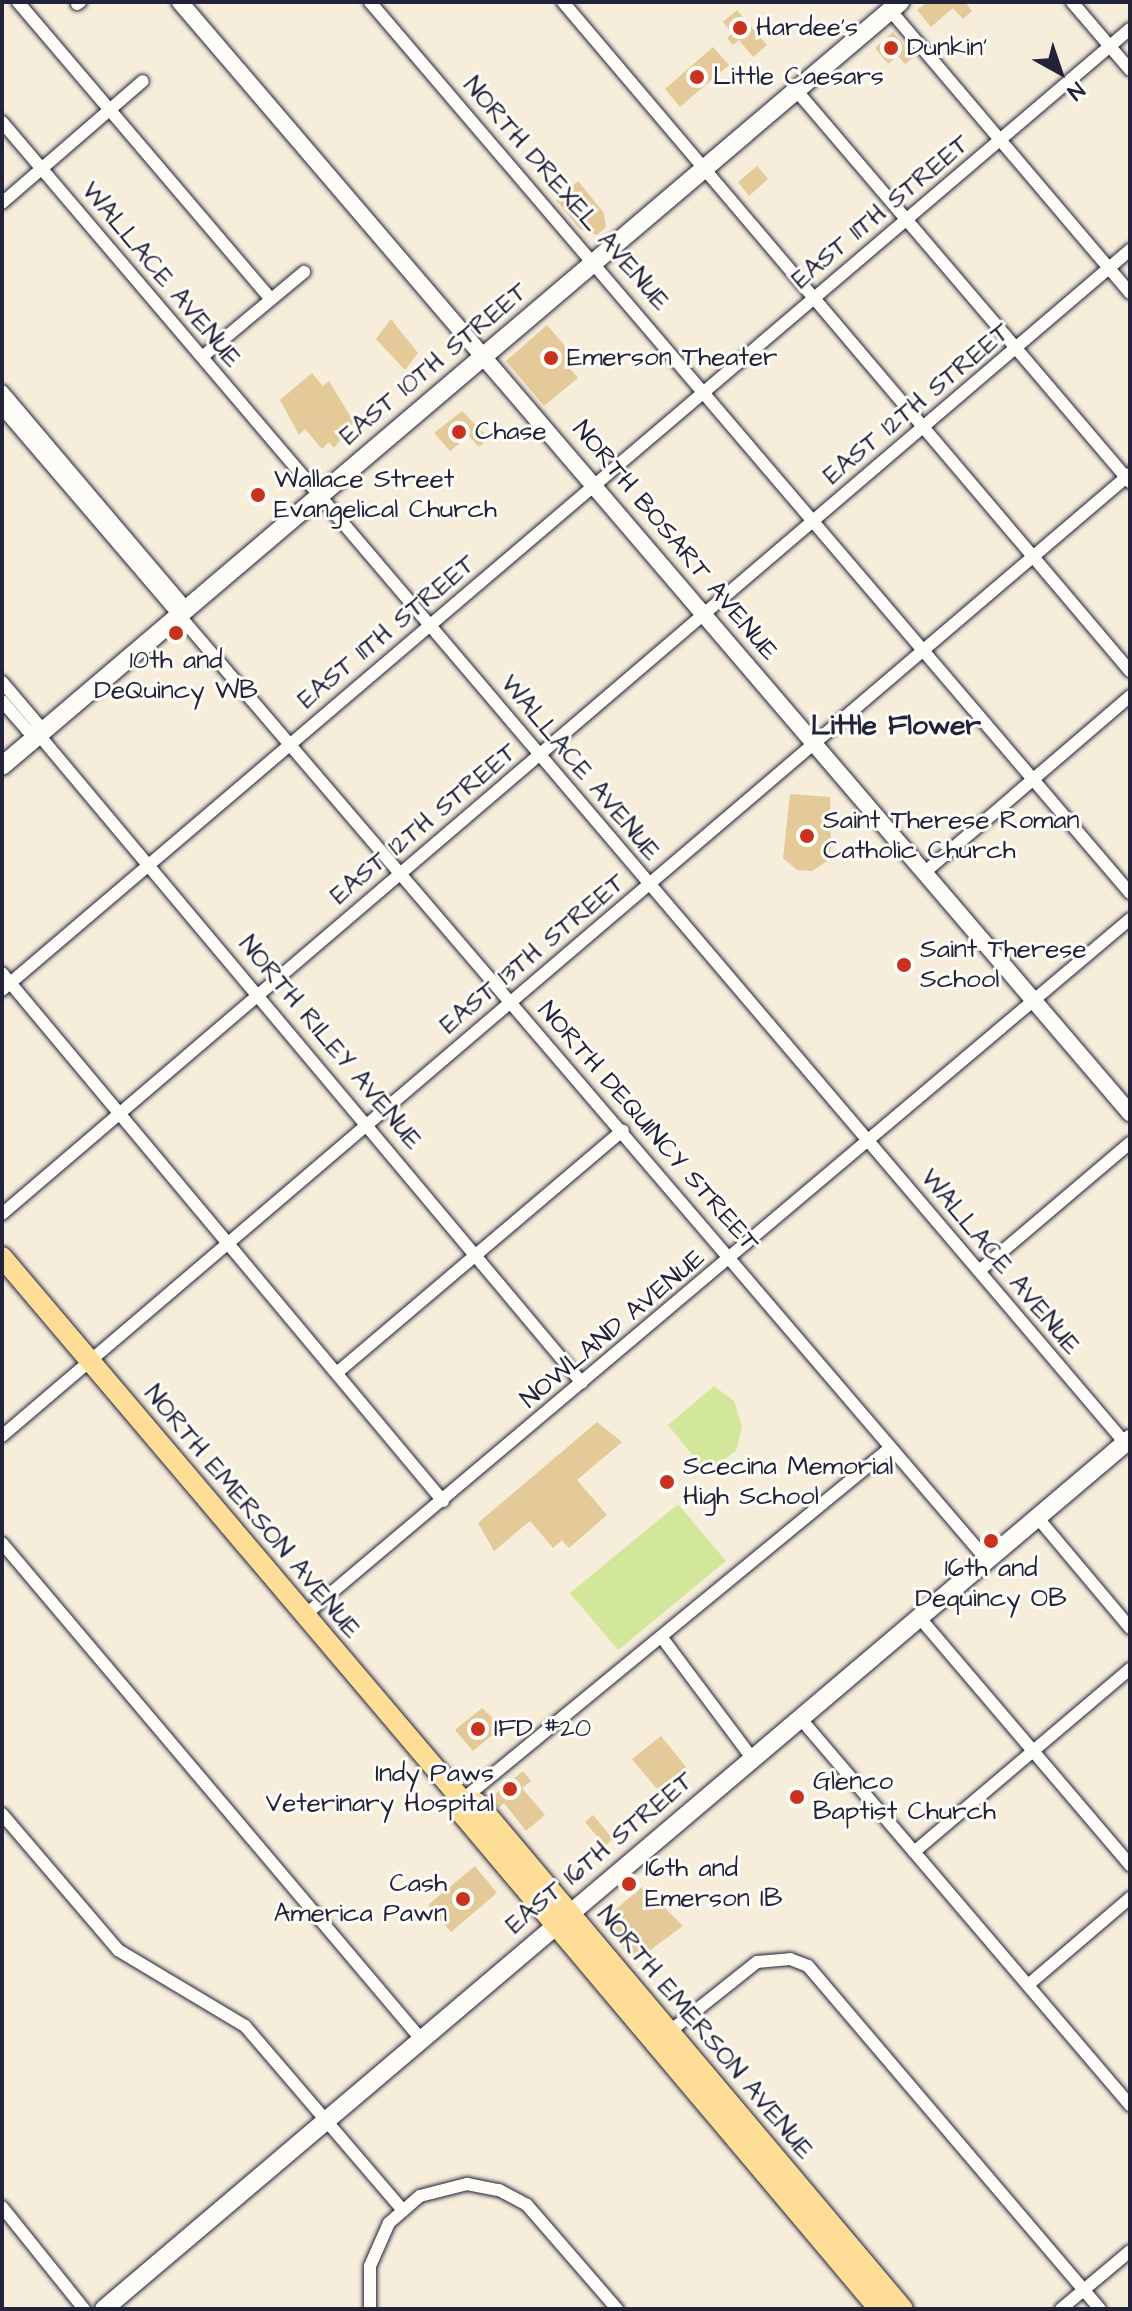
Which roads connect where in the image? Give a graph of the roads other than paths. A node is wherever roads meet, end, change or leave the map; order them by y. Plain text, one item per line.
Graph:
1 (18, 2) edge
2 (180, 2) edge
3 (370, 2) edge
4 (563, 2) edge
5 (1072, 2) edge
6 (895, 6) edge
7 (1130, 29) edge
8 (1110, 46) junction
9 (1130, 70) edge
10 (143, 81) dead end
11 (796, 90) junction
12 (109, 110) junction
13 (2, 122) edge
14 (1000, 140) junction
15 (41, 169) junction
16 (704, 169) junction
17 (2, 203) edge
18 (906, 219) junction
19 (1130, 250) edge
20 (595, 261) junction
21 (1109, 268) junction
22 (304, 272) dead end
23 (1130, 293) edge
24 (814, 298) junction
25 (271, 299) junction
26 (1016, 348) junction
27 (485, 355) junction
28 (202, 357) junction
29 (2, 391) edge
30 (705, 391) junction
31 (2, 408) edge
32 (923, 427) junction
33 (45, 450) junction
34 (1129, 478) edge
35 (595, 484) junction
36 (320, 495) junction
37 (814, 520) junction
38 (1033, 557) junction
39 (705, 613) junction
40 (181, 614) junction
41 (430, 625) junction
42 (924, 650) junction
43 (1130, 671) edge
44 (2, 682) edge
45 (1130, 696) edge
46 (2, 701) edge
47 (39, 735) junction
48 (815, 742) junction
49 (290, 744) junction
50 (540, 754) junction
51 (2, 766) edge
52 (1033, 779) junction
53 (149, 864) junction
54 (925, 872) junction
55 (400, 873) junction
56 (650, 884) junction
57 (1130, 893) edge
58 (1130, 919) edge
59 (5, 982) edge
60 (259, 994) junction
61 (1035, 1001) junction
62 (511, 1002) junction
63 (119, 1112) junction
64 (1130, 1113) edge
65 (369, 1123) junction
66 (623, 1130) junction
67 (1130, 1143) edge
68 (869, 1144) junction
69 (2, 1214) edge
70 (230, 1242) junction
71 (478, 1254) junction
72 (2, 1257) edge
73 (731, 1257) junction
74 (979, 1271) junction
75 (90, 1361) junction
76 (339, 1371) junction
77 (582, 1383) junction
78 (2, 1436) edge
79 (1128, 1441) edge
80 (890, 1448) junction
81 (443, 1501) junction
82 (1037, 1517) junction
83 (2, 1543) edge
84 (987, 1560) junction
85 (305, 1615) junction
86 (919, 1617) junction
87 (1130, 1628) edge
88 (663, 1639) junction
89 (1130, 1669) edge
90 (800, 1718) junction
91 (1033, 1752) junction
92 (752, 1758) junction
93 (462, 1800) junction
94 (2, 1814) edge
95 (914, 1852) junction
96 (1130, 1865) edge
97 (1130, 1898) edge
98 (562, 1919) junction
99 (1028, 1985) junction
100 (669, 2032) junction
101 (421, 2039) junction
102 (1130, 2105) edge
103 (326, 2120) junction
104 (2, 2207) edge
105 (401, 2208) junction
106 (1130, 2251) edge
107 (1084, 2290) junction
108 (84, 2309) edge
109 (104, 2309) edge
110 (370, 2309) edge
111 (617, 2309) edge
112 (879, 2309) edge
113 (903, 2309) edge
114 (1061, 2309) edge
115 (1100, 2309) edge

1 - 12 street
2 - 27 street, NORTH BOSART AVENUE
3 - 20 street, NORTH DREXEL AVENUE
4 - 16 street
5 - 8 street
6 - 11 main road, EAST 10TH STREET
6 - 14 street
7 - 8 street, EAST 11TH STREET
8 - 9 street
8 - 14 street, EAST 11TH STREET
10 - 12 street
11 - 16 main road, EAST 10TH STREET
11 - 18 street
12 - 15 street
12 - 25 street
13 - 15 street, WALLACE AVENUE
14 - 18 street, EAST 11TH STREET
14 - 21 street
15 - 17 street
15 - 28 street, WALLACE AVENUE
16 - 20 main road, EAST 10TH STREET
16 - 24 street
18 - 24 street, EAST 11TH STREET
18 - 26 street
19 - 21 street, EAST 12TH STREET
20 - 27 main road, EAST 10TH STREET
20 - 30 street, NORTH DREXEL AVENUE
21 - 23 street
21 - 26 street, EAST 12TH STREET
22 - 25 street
24 - 30 street, EAST 11TH STREET
24 - 32 street
25 - 28 street
26 - 32 street, EAST 12TH STREET
26 - 34 street
27 - 35 street, NORTH BOSART AVENUE
27 - 36 main road, EAST 10TH STREET
28 - 36 street, WALLACE AVENUE
29 - 33 street, NORTH DEQUINCY STREET
30 - 35 street, EAST 11TH STREET
30 - 37 street, NORTH DREXEL AVENUE
31 - 33 street, NORTH DEQUINCY STREET
32 - 37 street, EAST 12TH STREET
32 - 38 street
33 - 40 street, NORTH DEQUINCY STREET
34 - 38 street, EAST 13TH STREET
35 - 39 street, NORTH BOSART AVENUE
35 - 41 street, EAST 11TH STREET
36 - 40 main road, EAST 10TH STREET
36 - 41 street, WALLACE AVENUE
37 - 39 street, EAST 12TH STREET
37 - 42 street, NORTH DREXEL AVENUE
38 - 42 street, EAST 13TH STREET
38 - 43 street
39 - 48 street, NORTH BOSART AVENUE
39 - 50 street, EAST 12TH STREET
40 - 47 main road, EAST 10TH STREET
40 - 49 street, NORTH DEQUINCY STREET
41 - 49 street, EAST 11TH STREET
41 - 50 street, WALLACE AVENUE
42 - 48 street, EAST 13TH STREET
42 - 52 street, NORTH DREXEL AVENUE
44 - 47 street, NORTH RILEY AVENUE
45 - 52 street
46 - 47 street, NORTH RILEY AVENUE
47 - 51 main road, EAST 10TH STREET
47 - 53 street, NORTH RILEY AVENUE
48 - 54 street, NORTH BOSART AVENUE
48 - 56 street, EAST 13TH STREET
49 - 53 street, EAST 11TH STREET
49 - 55 street, NORTH DEQUINCY STREET
50 - 55 street, EAST 12TH STREET
50 - 56 street, WALLACE AVENUE
52 - 54 street
52 - 57 street, NORTH DREXEL AVENUE
53 - 59 street, EAST 11TH STREET
53 - 60 street, NORTH RILEY AVENUE
54 - 61 street, NORTH BOSART AVENUE
55 - 60 street, EAST 12TH STREET
55 - 62 street, NORTH DEQUINCY STREET
56 - 62 street, EAST 13TH STREET
56 - 68 street, WALLACE AVENUE
58 - 61 street, NOWLAND AVENUE
59 - 63 street
60 - 63 street, EAST 12TH STREET
60 - 65 street, NORTH RILEY AVENUE
61 - 64 street, NORTH BOSART AVENUE
61 - 68 street, NOWLAND AVENUE
62 - 65 street, EAST 13TH STREET
62 - 66 street, NORTH DEQUINCY STREET
63 - 69 street, EAST 12TH STREET
63 - 70 street
65 - 70 street, EAST 13TH STREET
65 - 71 street, NORTH RILEY AVENUE
66 - 71 street
66 - 73 street, NORTH DEQUINCY STREET
67 - 74 street
68 - 73 street, NOWLAND AVENUE
68 - 74 street, WALLACE AVENUE
70 - 75 street, EAST 13TH STREET
70 - 76 street
71 - 76 street
71 - 77 street, NORTH RILEY AVENUE
72 - 75 main road, NORTH EMERSON AVENUE
73 - 77 street, NOWLAND AVENUE
73 - 80 street, NORTH DEQUINCY STREET
74 - 79 street, WALLACE AVENUE
75 - 78 street, EAST 13TH STREET
75 - 85 main road, NORTH EMERSON AVENUE
76 - 81 street
77 - 81 street, NOWLAND AVENUE
79 - 82 main road, EAST 16TH STREET
80 - 84 street, NORTH DEQUINCY STREET
80 - 88 street
81 - 85 street, NOWLAND AVENUE
82 - 84 main road, EAST 16TH STREET
82 - 87 street
83 - 101 street
84 - 86 main road, EAST 16TH STREET
85 - 93 main road, NORTH EMERSON AVENUE
86 - 90 main road, EAST 16TH STREET
86 - 91 street
88 - 92 street
88 - 93 street
89 - 91 street
90 - 92 main road, EAST 16TH STREET
90 - 95 street
91 - 95 street
91 - 96 street
92 - 98 main road, EAST 16TH STREET
93 - 98 main road, NORTH EMERSON AVENUE
94 - 103 street
95 - 99 street
97 - 99 street
98 - 100 main road, NORTH EMERSON AVENUE
98 - 101 main road, EAST 16TH STREET
98 - 112 main road, NORTH EMERSON AVENUE
99 - 102 street
100 - 107 street
100 - 113 main road, NORTH EMERSON AVENUE
101 - 103 main road, EAST 16TH STREET
103 - 105 street
103 - 109 main road, EAST 16TH STREET
104 - 108 street
105 - 110 street
105 - 111 street
106 - 107 street
107 - 114 street
107 - 115 street

